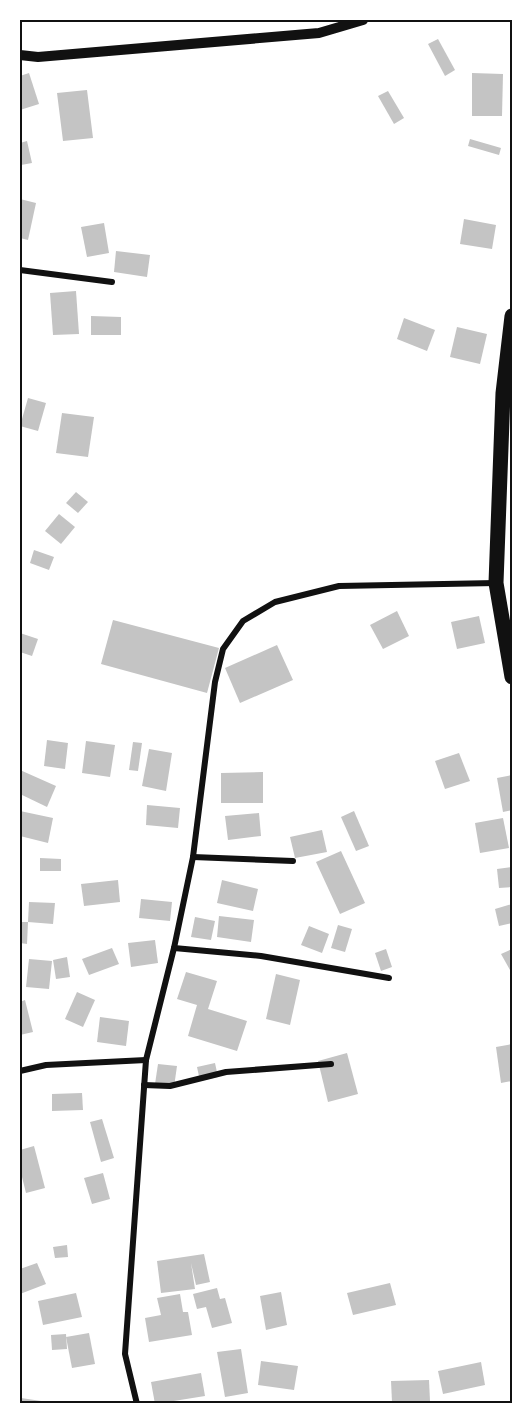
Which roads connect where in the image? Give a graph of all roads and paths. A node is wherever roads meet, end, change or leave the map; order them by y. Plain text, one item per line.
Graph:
1 (363, 20) edge
2 (20, 55) edge
3 (20, 270) edge
4 (112, 282) dead end
5 (513, 316) edge
6 (496, 583) junction
7 (513, 677) edge
8 (193, 857) junction
9 (293, 861) dead end
10 (174, 948) junction
11 (389, 978) dead end
12 (146, 1060) junction
13 (331, 1064) dead end
14 (20, 1071) edge
15 (144, 1085) junction
16 (137, 1404) edge

1 - 2 street
3 - 4 street
5 - 6 main road
6 - 7 main road
6 - 8 street
8 - 9 street
8 - 10 street
10 - 11 street
10 - 12 street
12 - 14 street
12 - 15 street
13 - 15 street
15 - 16 street

